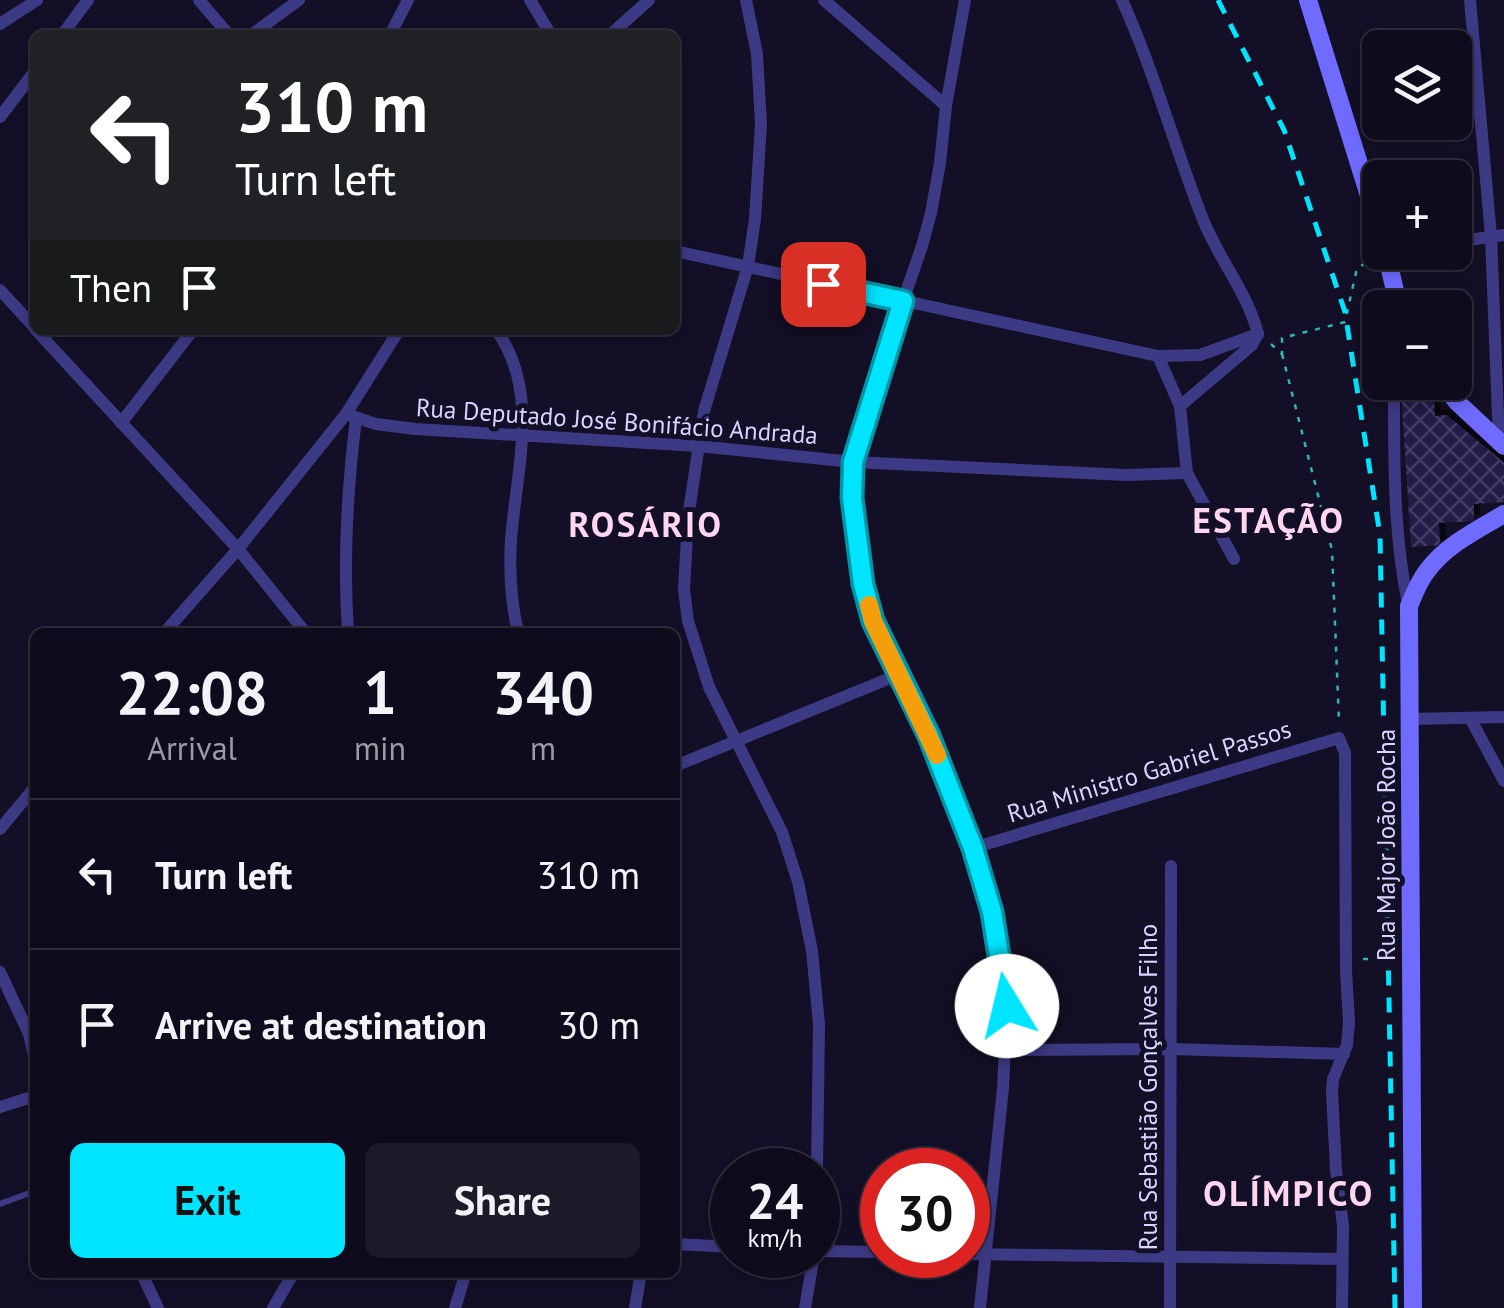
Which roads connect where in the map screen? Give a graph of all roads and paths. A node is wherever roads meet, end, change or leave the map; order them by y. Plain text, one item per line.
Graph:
1 (37, 0) edge
2 (88, 0) edge
3 (199, 0) edge
4 (299, 0) edge
5 (408, 0) edge
6 (530, 0) edge
7 (650, 0) edge
8 (746, 0) edge
9 (824, 0) edge
10 (966, 0) edge
11 (1122, 0) edge
12 (1308, 0) edge
13 (1470, 0) edge
14 (0, 24) edge
15 (66, 30) edge
16 (225, 30) edge
17 (258, 30) edge
18 (393, 30) edge
19 (547, 30) edge
20 (616, 30) edge
21 (30, 78) edge
22 (946, 106) junction
23 (0, 118) edge
24 (1362, 174) edge
25 (1498, 236) edge
26 (1472, 240) edge
27 (680, 252) edge
28 (1362, 265) edge
29 (748, 266) junction
30 (0, 290) edge
31 (903, 301) junction
32 (30, 309) edge
33 (24, 317) junction
34 (30, 323) edge
35 (1258, 334) junction
36 (41, 335) edge
37 (188, 335) edge
38 (396, 335) edge
39 (500, 335) edge
40 (1282, 354) junction
41 (1158, 356) junction
42 (1394, 400) edge
43 (1457, 400) edge
44 (1180, 406) junction
45 (351, 416) junction
46 (121, 423) junction
47 (521, 436) junction
48 (1502, 444) edge
49 (698, 446) junction
50 (853, 462) junction
51 (1186, 473) junction
52 (1504, 514) edge
53 (238, 549) junction
54 (1234, 559) dead end
55 (1409, 606) junction
56 (169, 628) edge
57 (303, 628) edge
58 (348, 628) edge
59 (517, 628) edge
60 (900, 674) junction
61 (1504, 717) edge
62 (1470, 718) junction
63 (1410, 719) junction
64 (1339, 738) junction
65 (738, 742) junction
66 (680, 764) edge
67 (1504, 782) edge
68 (30, 793) edge
69 (0, 829) edge
70 (973, 848) junction
71 (1171, 866) dead end
72 (1411, 959) junction
73 (1346, 960) junction
74 (0, 972) edge
75 (30, 1029) edge
76 (1171, 1049) junction
77 (1006, 1050) junction
78 (1344, 1054) junction
79 (30, 1097) edge
80 (0, 1106) edge
81 (817, 1148) edge
82 (30, 1193) edge
83 (0, 1204) edge
84 (990, 1214) edge
85 (680, 1244) edge
86 (710, 1246) edge
87 (990, 1255) edge
88 (1170, 1256) junction
89 (1342, 1260) junction
90 (144, 1278) edge
91 (290, 1278) edge
92 (464, 1278) edge
93 (640, 1278) edge
94 (811, 1278) edge
95 (981, 1301) edge
96 (158, 1308) edge
97 (273, 1308) edge
98 (454, 1308) edge
99 (635, 1308) edge
100 (805, 1308) edge
101 (994, 1308) edge
102 (1170, 1308) edge
103 (1342, 1308) edge
104 (1413, 1308) edge

1 - 14 street
2 - 15 street
3 - 16 street
4 - 17 street
5 - 18 street
6 - 19 street
7 - 20 street
8 - 29 street
9 - 22 street
10 - 22 street
11 - 35 street
12 - 24 main road
13 - 25 street
21 - 23 street
22 - 31 street
25 - 26 street
25 - 48 street
27 - 29 street
28 - 40 path
29 - 31 street
29 - 49 street
30 - 33 street
31 - 41 street
31 - 50 street
32 - 33 street
33 - 34 street
35 - 40 path
35 - 41 street
35 - 44 street
36 - 46 street
37 - 46 street
38 - 45 street
39 - 47 street
40 - 64 path
41 - 44 street
42 - 55 street, Rua Major João Rocha
43 - 48 main road
44 - 51 street
45 - 47 street, Rua Deputado José Bonifácio Andrada
45 - 53 street
45 - 58 street
46 - 53 street
47 - 49 street, Rua Deputado José Bonifácio Andrada
47 - 59 street
49 - 50 street, Rua Deputado José Bonifácio Andrada
49 - 65 street
50 - 51 street, Rua Deputado José Bonifácio Andrada
50 - 60 street
51 - 54 street
52 - 55 main road
53 - 56 street
53 - 57 street
55 - 63 main road, Rua Major João Rocha
60 - 65 street
60 - 70 street
61 - 62 street
62 - 63 street
62 - 67 street
63 - 72 main road, Rua Major João Rocha
64 - 70 street, Rua Ministro Gabriel Passos
64 - 73 street
65 - 66 street
65 - 81 street
68 - 69 street
70 - 77 street
71 - 76 street, Rua Sebastião Gonçalves Filho
72 - 73 path
72 - 104 main road, Rua Major João Rocha
73 - 78 street
74 - 75 street
76 - 77 street
76 - 78 street
76 - 88 street, Rua Sebastião Gonçalves Filho
77 - 84 street
78 - 89 street
79 - 80 street
82 - 83 lane
85 - 86 street
87 - 88 street
88 - 89 street
88 - 102 street, Rua Sebastião Gonçalves Filho
89 - 103 street
90 - 96 street
91 - 97 street
92 - 98 street
93 - 99 street
94 - 100 street
95 - 101 street

